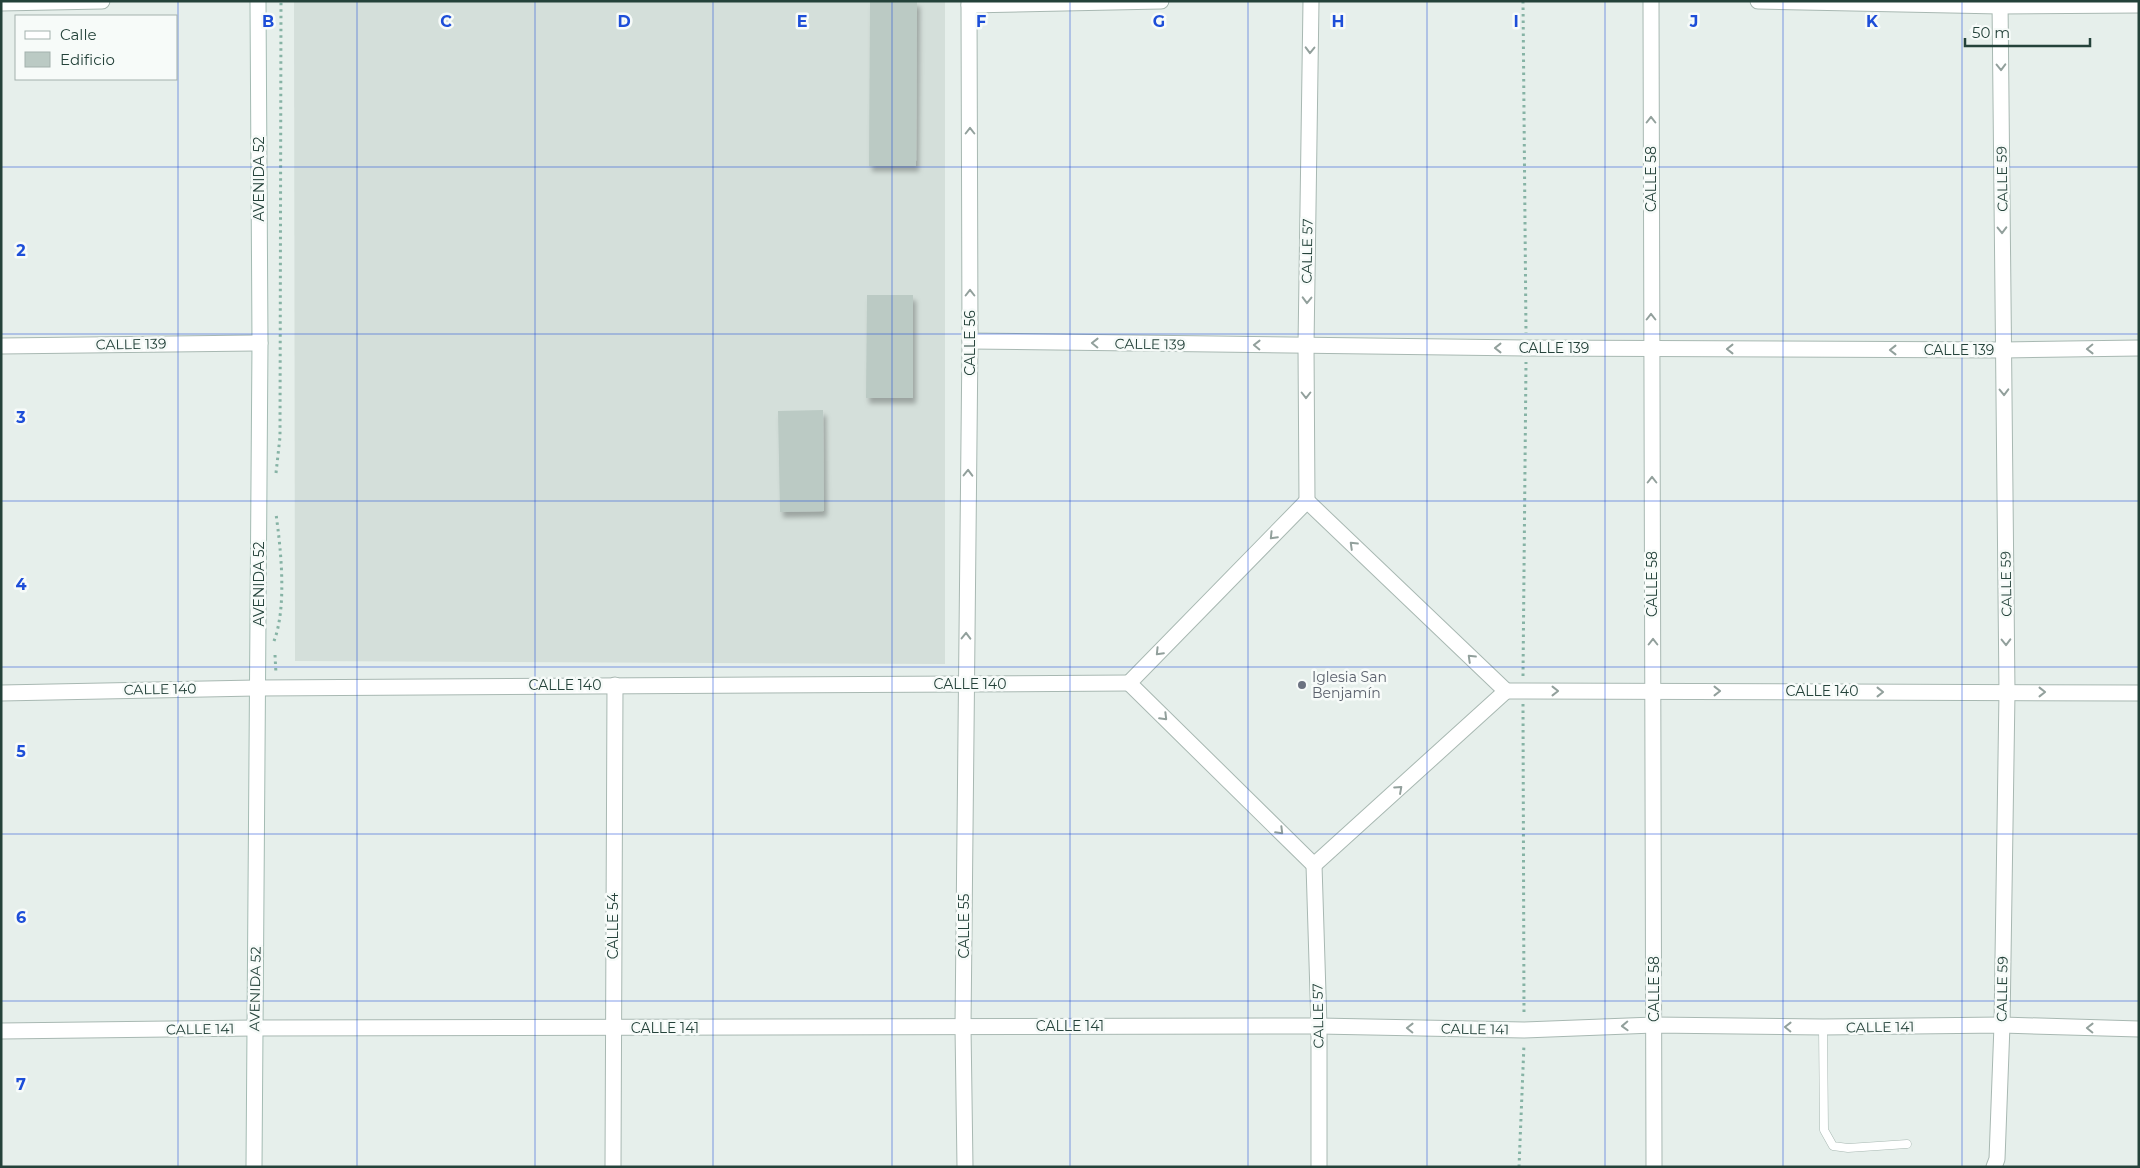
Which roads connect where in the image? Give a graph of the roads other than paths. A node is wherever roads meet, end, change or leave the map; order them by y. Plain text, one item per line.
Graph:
1 (102, 1) edge
2 (258, 1) edge
3 (1161, 1) edge
4 (1311, 1) edge
5 (1651, 1) edge
6 (1758, 1) edge
7 (1, 3) edge
8 (969, 3) edge
9 (2000, 4) edge
10 (2139, 5) edge
11 (970, 341) junction
12 (260, 343) junction
13 (1, 346) edge
14 (1306, 346) junction
15 (1651, 348) junction
16 (2139, 348) edge
17 (2003, 350) junction
18 (1307, 502) junction
19 (1129, 683) junction
20 (965, 684) junction
21 (615, 685) junction
22 (258, 688) junction
23 (1506, 691) junction
24 (1653, 691) junction
25 (1, 692) edge
26 (2007, 692) junction
27 (2139, 693) edge
28 (1314, 865) junction
29 (1654, 1025) junction
30 (2002, 1025) junction
31 (1319, 1026) junction
32 (963, 1027) junction
33 (1824, 1027) junction
34 (254, 1028) junction
35 (613, 1028) junction
36 (2139, 1029) edge
37 (1, 1032) edge
38 (1907, 1144) dead end
39 (254, 1167) edge
40 (613, 1167) edge
41 (965, 1167) edge
42 (1319, 1167) edge
43 (1654, 1167) edge
44 (1994, 1167) edge

1 - 7 street
2 - 12 street, AVENIDA 52
3 - 8 street
4 -> 14 street, CALLE 57
15 -> 5 street, CALLE 58
6 - 9 street
11 -> 8 street, CALLE 56
9 - 10 street
9 -> 17 street, CALLE 59
14 -> 11 street, CALLE 139
20 -> 11 street, CALLE 56
12 - 13 street, CALLE 139
12 - 22 street, AVENIDA 52
15 -> 14 street, CALLE 139
14 -> 18 street, CALLE 57
17 -> 15 street, CALLE 139
24 -> 15 street, CALLE 58
16 -> 17 street, CALLE 139
17 -> 26 street, CALLE 59
18 -> 19 street
23 -> 18 street
19 - 20 street, CALLE 140
19 -> 28 street
20 - 21 street, CALLE 140
20 - 32 street, CALLE 55
21 - 22 street, CALLE 140
21 - 35 street, CALLE 54
22 - 25 street, CALLE 140
22 - 34 street, AVENIDA 52
23 -> 24 street, CALLE 140
28 -> 23 street
24 -> 26 street, CALLE 140
24 - 29 street, CALLE 58
26 -> 27 street, CALLE 140
26 - 30 street, CALLE 59
28 - 31 street, CALLE 57
29 -> 31 street, CALLE 141
33 -> 29 street, CALLE 141
29 - 43 street, CALLE 58
30 - 33 street, CALLE 141
36 -> 30 street, CALLE 141
30 - 44 street, CALLE 59
31 - 32 street, CALLE 141
31 - 42 street, CALLE 57
32 - 35 street, CALLE 141
32 - 41 street, CALLE 55
33 - 38 lane
34 - 35 street, CALLE 141
34 - 37 street, CALLE 141
34 - 39 street, AVENIDA 52
35 - 40 street, CALLE 54

